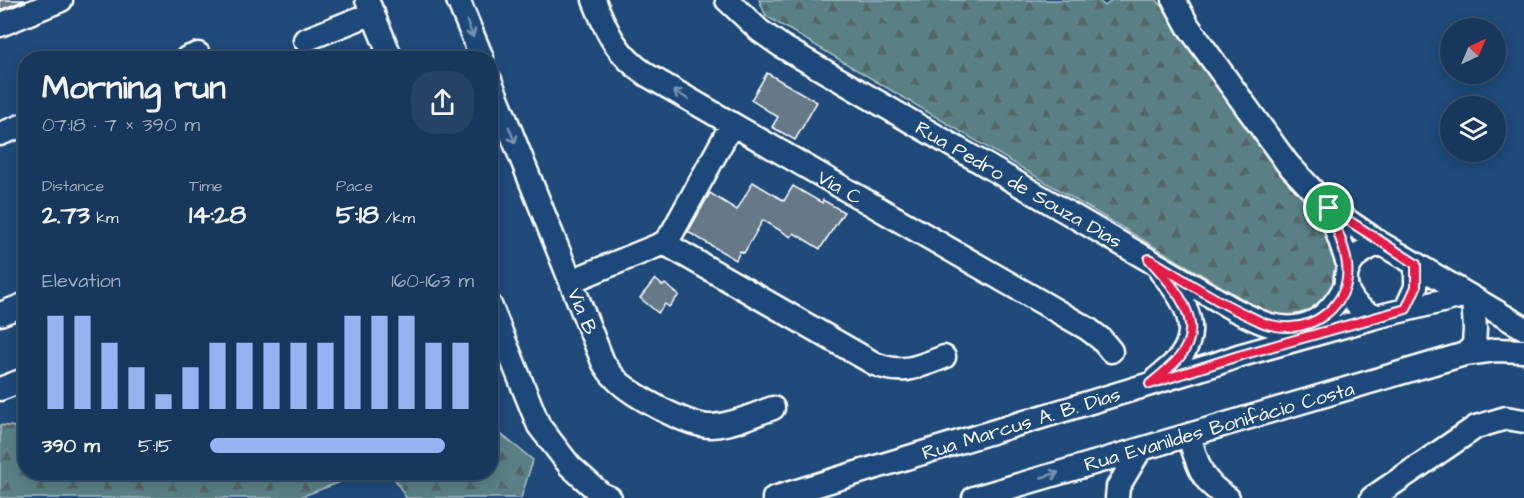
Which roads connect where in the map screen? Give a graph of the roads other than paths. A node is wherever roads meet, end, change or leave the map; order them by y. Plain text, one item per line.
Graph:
1 (61, 0) edge
2 (458, 0) edge
3 (594, 0) edge
4 (727, 0) edge
5 (741, 0) edge
6 (1169, 0) edge
7 (1174, 0) edge
8 (370, 6) edge
9 (0, 25) edge
10 (1188, 26) junction
11 (760, 31) junction
12 (305, 40) dead end
13 (388, 51) edge
14 (479, 51) edge
15 (498, 100) edge
16 (732, 124) junction
17 (18, 127) edge
18 (0, 134) edge
19 (1329, 208) junction
20 (664, 243) junction
21 (1380, 243) junction
22 (1149, 259) junction
23 (1416, 264) junction
24 (1348, 276) junction
25 (571, 281) junction
26 (1470, 297) junction
27 (18, 307) edge
28 (1233, 309) junction
29 (1406, 309) junction
30 (0, 314) edge
31 (1376, 317) junction
32 (498, 325) edge
33 (1519, 325) edge
34 (1189, 332) junction
35 (1469, 349) junction
36 (1496, 350) junction
37 (1111, 351) dead end
38 (1524, 351) edge
39 (1238, 356) junction
40 (944, 357) dead end
41 (1213, 365) junction
42 (18, 382) edge
43 (1150, 384) junction
44 (0, 389) edge
45 (773, 408) dead end
46 (1524, 421) edge
47 (1189, 436) junction
48 (1140, 450) junction
49 (604, 497) edge
50 (774, 498) edge
51 (974, 498) edge
52 (1117, 498) edge
53 (1228, 498) edge
54 (1372, 498) edge

1 - 9 street
2 -> 14 street
16 -> 3 street, Via C
4 - 11 street, Rua Pedro de Souza Dias
5 - 11 street
6 - 10 street
7 - 10 street
8 - 12 street
8 - 13 street
10 - 19 street
11 - 22 street, Rua Pedro de Souza Dias
15 -> 25 street, Via B
16 - 20 street
16 - 37 street, Via C
17 - 18 street
19 - 21 street
19 - 24 street
20 - 25 street
20 - 40 street
21 - 23 street
21 - 24 street
22 - 28 street, Rua Pedro de Souza Dias
22 - 34 street
23 - 26 street
23 - 29 street
24 - 28 street, Rua Pedro de Souza Dias
24 - 31 street
25 - 45 street, Via B
26 - 29 street, Rua Marcus A. B. Dias
26 - 33 street
26 - 35 street
27 - 30 street
28 - 34 street
28 - 39 street
29 - 31 street, Rua Marcus A. B. Dias
31 - 39 street, Rua Marcus A. B. Dias
32 - 49 street
33 - 35 street
33 - 36 street
34 - 41 street
34 - 43 street
35 - 36 street
35 - 47 street, Rua Evanildes Bonifácio Costa
36 - 38 street
39 - 41 street, Rua Marcus A. B. Dias
41 - 43 street, Rua Marcus A. B. Dias
42 - 44 street
43 - 50 street, Rua Marcus A. B. Dias
46 - 54 street
47 - 48 street, Rua Evanildes Bonifácio Costa
47 - 53 street
51 -> 48 street, Rua Evanildes Bonifácio Costa
48 - 52 street

